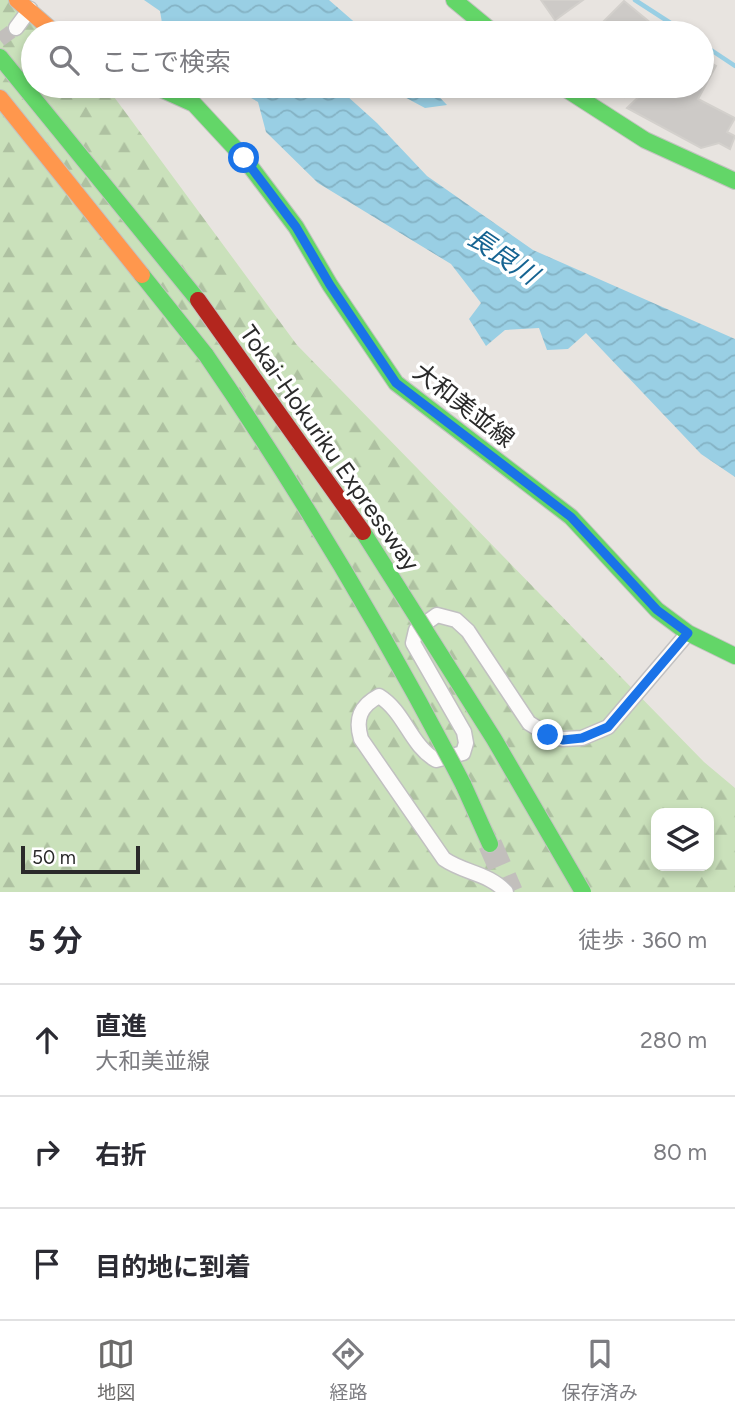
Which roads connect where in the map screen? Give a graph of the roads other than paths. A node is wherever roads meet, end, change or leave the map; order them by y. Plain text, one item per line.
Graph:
1 (454, 0) edge
2 (24, 4) edge
3 (42, 21) edge
4 (479, 21) edge
5 (16, 28) tunnel mouth
6 (0, 57) edge
7 (21, 83) edge
8 (0, 98) edge
9 (33, 98) edge
10 (181, 98) edge
11 (577, 98) edge
12 (735, 181) edge
13 (688, 633) junction
14 (735, 656) edge
15 (490, 844) tunnel mouth
16 (506, 892) edge
17 (583, 892) edge

1 - 4 main road
2 - 3 main road
2 - 5 street
6 - 7 main road, Tokai-Hokuriku Expressway, bridge
8 - 15 main road, Tokai-Hokuriku Expressway, bridge
9 - 17 main road, Tokai-Hokuriku Expressway, bridge
10 - 13 main road, 大和美並線
11 - 12 main road
13 - 14 main road, 大和美並線
13 - 16 street

